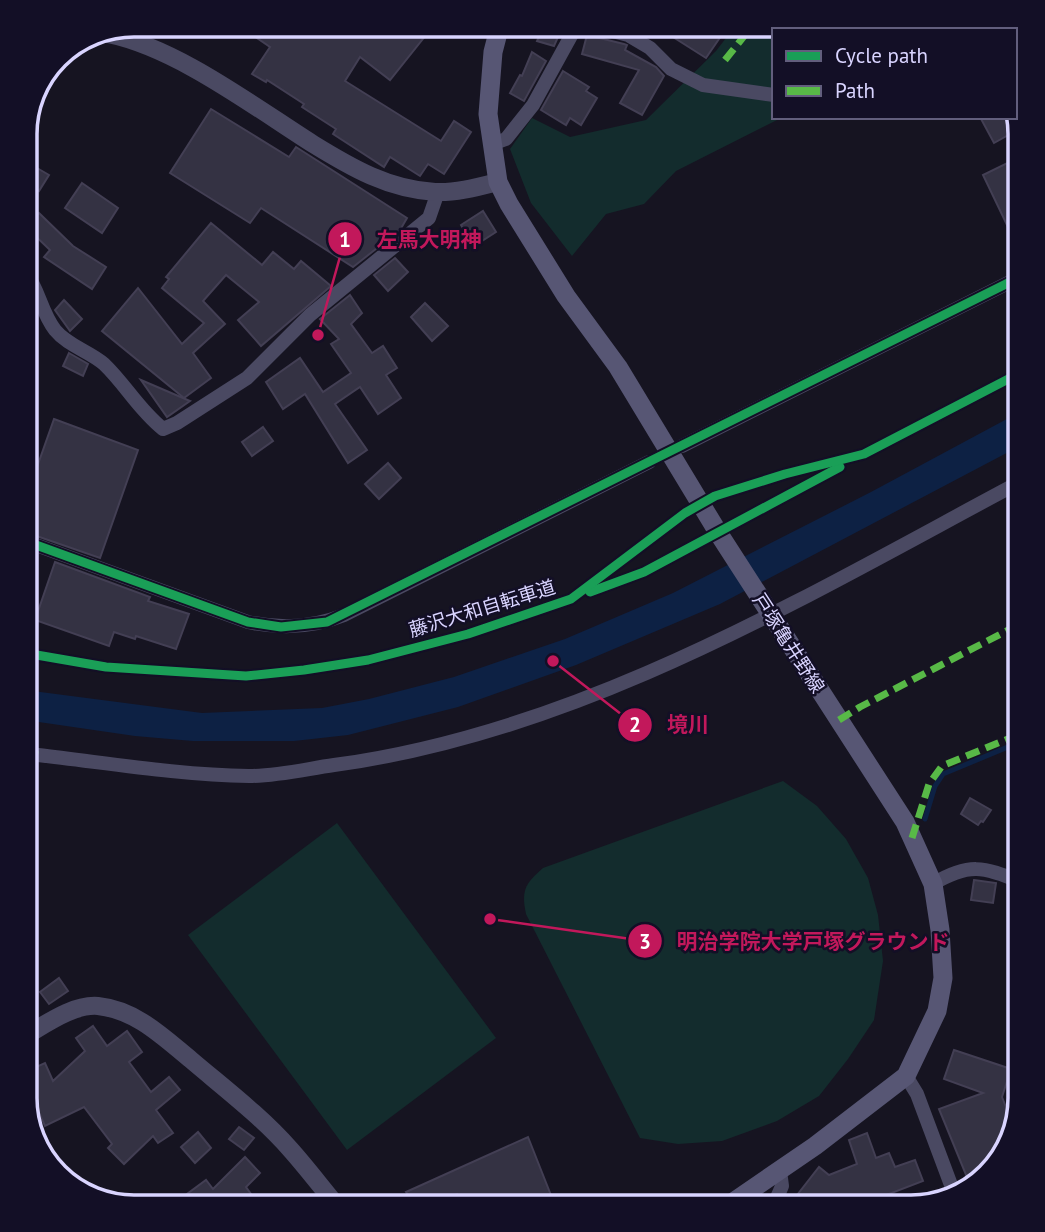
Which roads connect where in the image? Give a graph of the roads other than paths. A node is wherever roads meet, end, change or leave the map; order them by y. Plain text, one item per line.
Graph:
1 (497, 37) edge
2 (571, 37) edge
3 (631, 37) edge
4 (122, 38) edge
5 (772, 95) edge
6 (492, 144) junction
7 (498, 182) junction
8 (438, 192) junction
9 (1008, 283) edge
10 (37, 290) edge
11 (681, 446) dead end
12 (649, 462) dead end
13 (1008, 488) edge
14 (37, 545) edge
15 (768, 611) junction
16 (38, 755) dead end
17 (1008, 878) edge
18 (933, 884) junction
19 (37, 1029) edge
20 (906, 1076) junction
21 (780, 1171) junction
22 (951, 1186) edge
23 (327, 1195) edge
24 (745, 1195) edge
25 (778, 1195) edge

1 - 6 main road, 戸塚亀井野線
2 - 6 street
3 - 5 street
4 - 8 street
6 - 7 main road, 戸塚亀井野線
7 - 8 street
7 - 15 main road, 戸塚亀井野線
8 - 10 street
9 - 11 street
12 - 14 street
13 - 15 street
15 - 16 street
15 - 18 main road, 戸塚亀井野線
17 - 18 street
18 - 20 main road, 戸塚亀井野線
19 - 23 street
20 - 21 main road, 戸塚亀井野線
20 - 22 street
21 - 24 main road, 戸塚亀井野線
21 - 25 street

